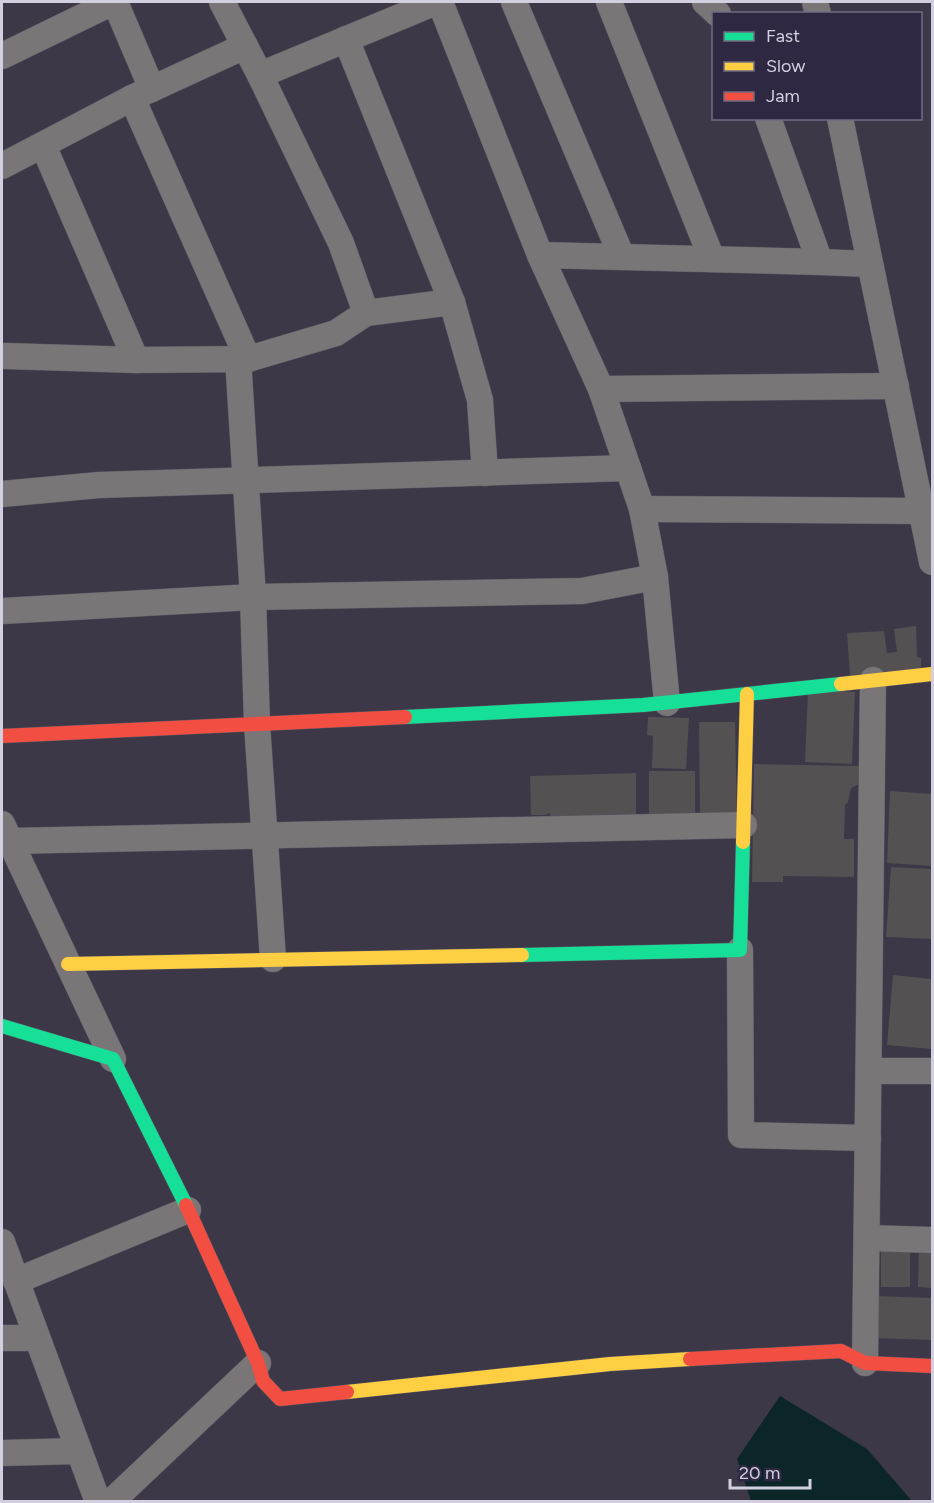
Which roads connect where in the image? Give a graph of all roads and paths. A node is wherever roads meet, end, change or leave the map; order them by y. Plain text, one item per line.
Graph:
1 (114, 2) edge
2 (223, 2) edge
3 (438, 2) edge
4 (514, 2) edge
5 (609, 2) edge
6 (346, 39) junction
7 (245, 46) junction
8 (2, 53) edge
9 (261, 75) junction
10 (142, 94) junction
11 (769, 120) edge
12 (840, 120) edge
13 (43, 145) junction
14 (2, 166) edge
15 (540, 255) junction
16 (622, 257) junction
17 (712, 259) junction
18 (820, 262) junction
19 (870, 264) junction
20 (452, 302) junction
21 (366, 313) junction
22 (3, 354) edge
23 (243, 359) junction
24 (136, 360) junction
25 (600, 386) junction
26 (896, 386) junction
27 (628, 468) junction
28 (484, 472) junction
29 (246, 481) junction
30 (2, 494) edge
31 (642, 509) junction
32 (922, 510) junction
33 (933, 562) edge
34 (655, 577) junction
35 (253, 597) junction
36 (2, 611) edge
37 (933, 674) edge
38 (873, 680) junction
39 (747, 694) junction
40 (667, 703) junction
41 (257, 724) junction
42 (2, 736) edge
43 (744, 825) junction
44 (5, 832) edge
45 (264, 835) junction
46 (740, 950) junction
47 (273, 959) junction
48 (68, 964) junction
49 (2, 1026) edge
50 (113, 1059) junction
51 (869, 1071) junction
52 (933, 1071) edge
53 (868, 1138) junction
54 (188, 1210) junction
55 (867, 1238) junction
56 (933, 1240) edge
57 (2, 1242) edge
58 (16, 1281) junction
59 (2, 1338) edge
60 (37, 1338) junction
61 (258, 1363) junction
62 (865, 1363) junction
63 (933, 1366) edge
64 (79, 1451) junction
65 (2, 1453) edge
66 (98, 1502) edge
67 (111, 1502) edge

1 - 8 street
1 - 10 street
2 - 7 street
3 - 6 street
3 - 15 street
4 - 16 street
5 - 17 street
6 - 9 street
6 - 20 street
7 - 9 street
7 - 10 street
9 - 21 street
10 - 13 street
10 - 23 street
11 - 18 street
12 - 19 street
13 - 14 street
13 - 24 street
15 - 16 street
15 - 25 street
16 - 17 street
17 - 18 street
18 - 19 street
19 - 26 street
20 - 21 street
20 - 28 street
21 - 23 street
22 - 24 street
23 - 24 street
23 - 29 street
25 - 26 street
25 - 27 street
26 - 32 street
27 - 28 street
27 - 31 street
28 - 29 street
29 - 30 street
29 - 35 street
31 - 32 street
31 - 34 street
32 - 33 street
34 - 35 street
34 - 40 street
35 - 36 street
35 - 41 street
37 - 38 street
38 - 39 street
38 - 51 street
39 - 40 street
39 - 43 street
40 - 41 street
41 - 42 street
41 - 45 street
43 - 45 street
43 - 46 street
44 - 45 street
44 - 48 street
45 - 47 street
46 - 47 street
46 - 53 street
47 - 48 street
48 - 50 street
49 - 50 street
50 - 54 street
51 - 52 street
51 - 53 street
53 - 55 street
54 - 58 street
54 - 61 street
55 - 56 street
55 - 62 street
57 - 58 street
58 - 60 street
59 - 60 street
60 - 64 street
61 - 62 street
61 - 67 street
62 - 63 street
64 - 65 street
64 - 66 street

